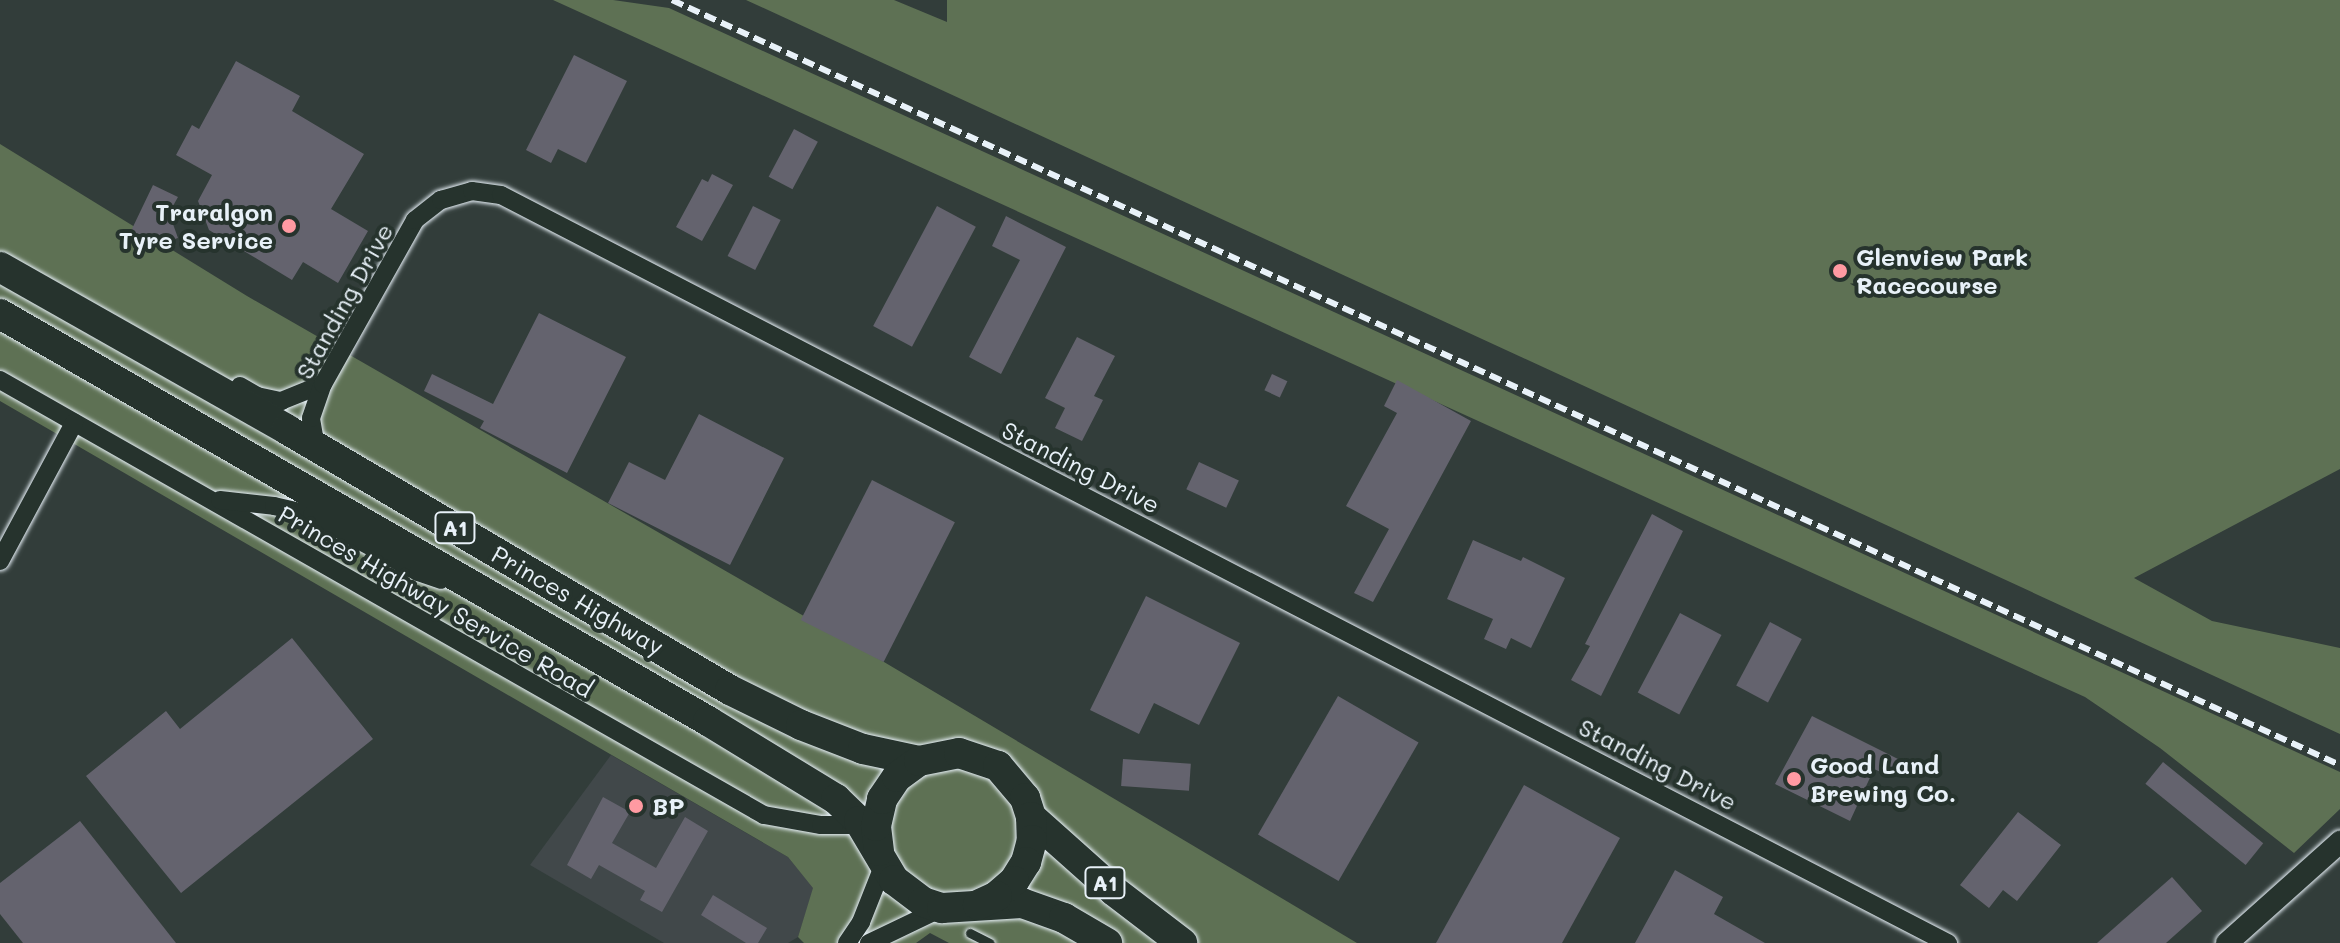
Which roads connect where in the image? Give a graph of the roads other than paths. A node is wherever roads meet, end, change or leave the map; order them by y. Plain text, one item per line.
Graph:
1 (1, 268) edge
2 (0, 314) edge
3 (131, 341) junction
4 (0, 380) edge
5 (323, 384) junction
6 (74, 423) junction
7 (316, 447) junction
8 (196, 492) junction
9 (0, 561) edge
10 (486, 593) junction
11 (919, 761) junction
12 (1031, 817) junction
13 (859, 821) junction
14 (2340, 842) edge
15 (882, 858) junction
16 (942, 908) junction
17 (973, 919) junction
18 (1103, 942) edge
19 (2231, 942) edge
20 (847, 943) edge
21 (869, 943) edge
22 (990, 943) edge
23 (1182, 943) edge
24 (1948, 943) edge

1 - 3 highway, Princes Highway / A1
2 - 10 highway, Princes Highway / A1
3 - 5 street
3 - 7 highway, Princes Highway / A1
4 - 6 street, Princes Highway Service Road
5 - 7 street, Standing Drive
5 - 24 street, Standing Drive
6 - 8 street, Princes Highway Service Road
6 - 9 street
7 - 11 highway, Princes Highway / A1
8 - 10 street
8 - 13 street, Princes Highway Service Road
10 - 13 highway, Princes Highway / A1
11 - 12 highway, Princes Highway / A1
11 - 15 highway
12 - 17 highway
12 - 23 highway, Princes Highway / A1
13 - 15 highway, Princes Highway / A1
14 - 19 street
15 - 16 highway, Princes Highway / A1
15 - 20 street
16 - 17 highway, Princes Highway / A1
16 - 21 street
17 - 18 highway, Princes Highway / A1
17 - 22 lane

